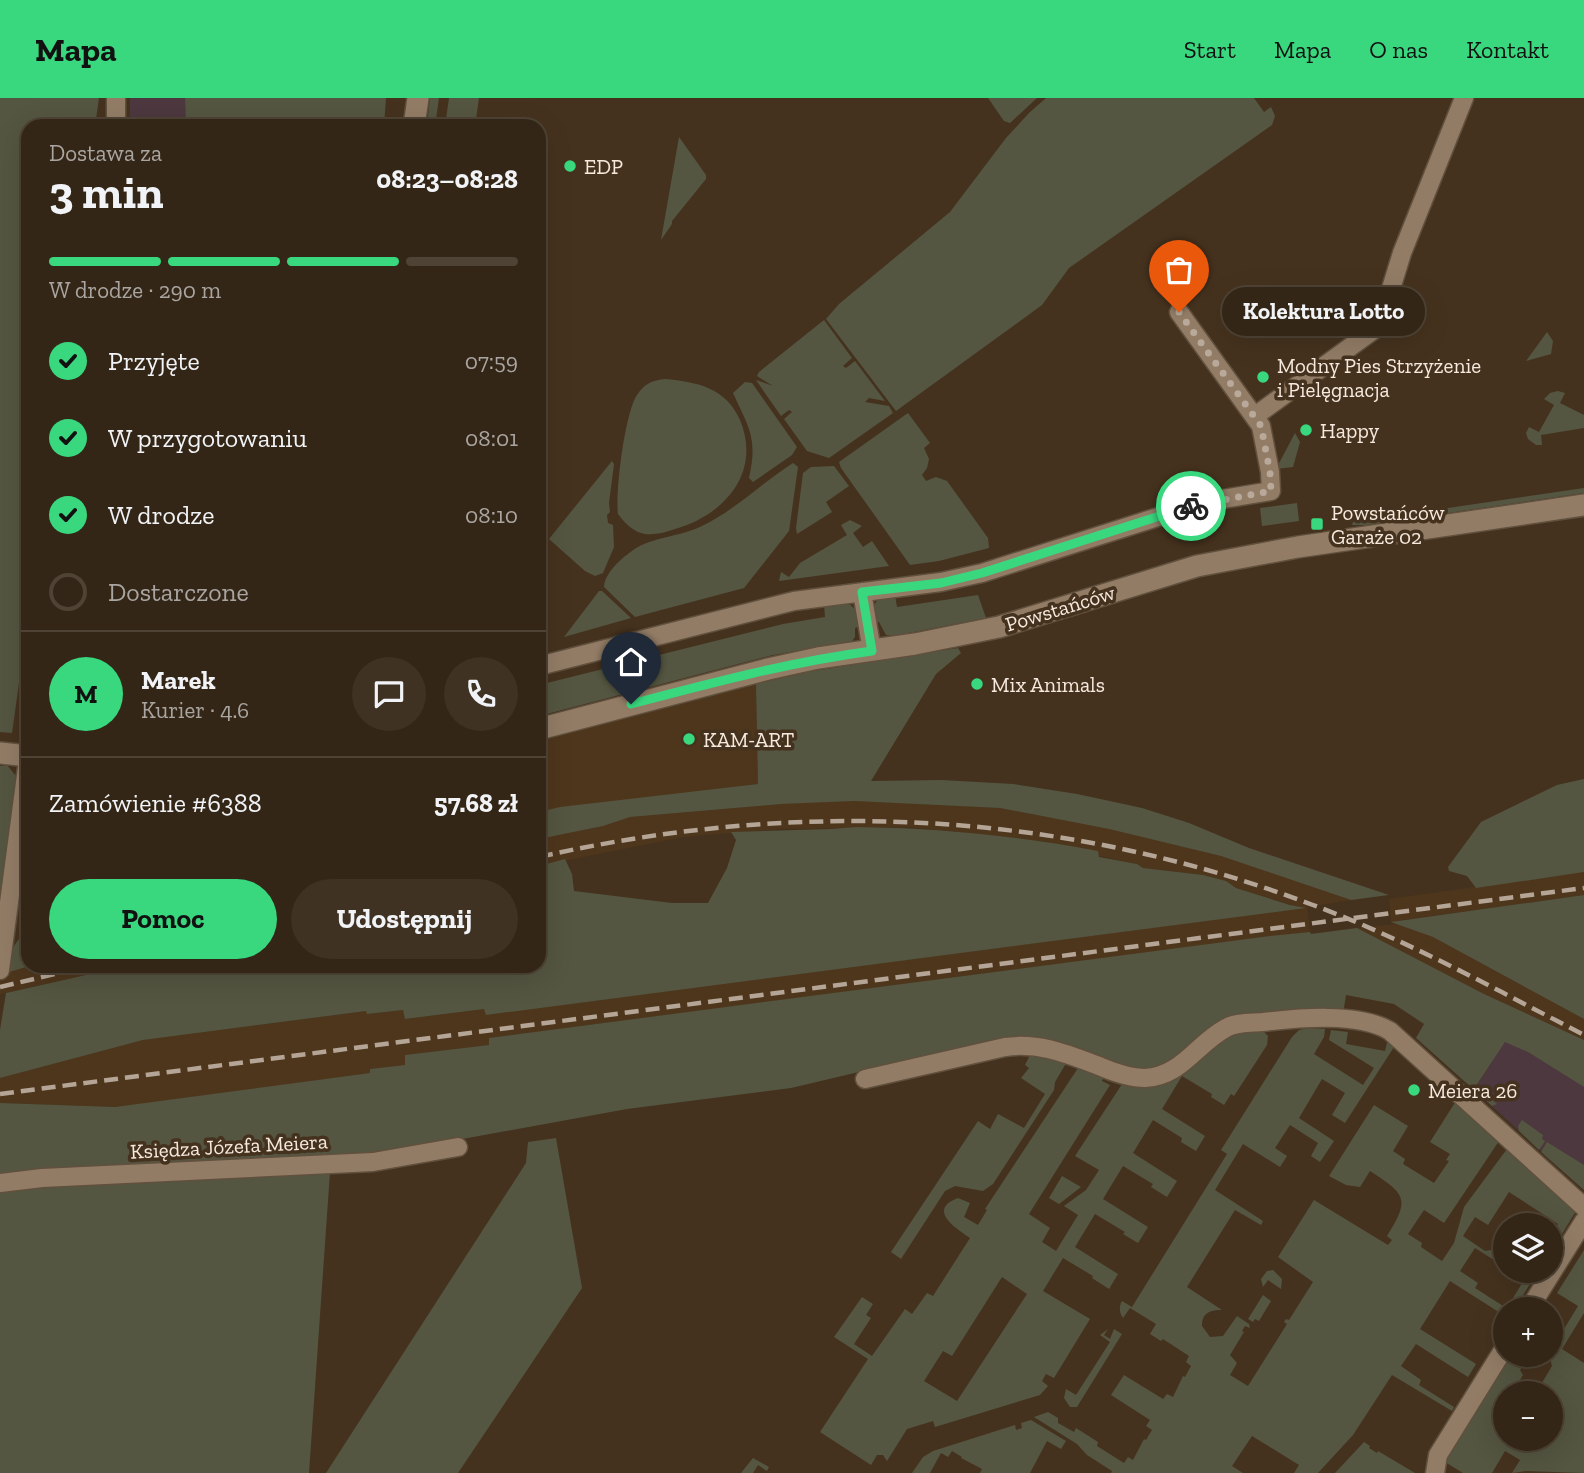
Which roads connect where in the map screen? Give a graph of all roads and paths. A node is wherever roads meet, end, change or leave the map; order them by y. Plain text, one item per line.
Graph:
1 (116, 98) edge
2 (1464, 98) edge
3 (417, 100) edge
4 (116, 119) edge
5 (415, 119) edge
6 (1179, 312) dead end
7 (1255, 416) junction
8 (1584, 505) edge
9 (862, 592) junction
10 (872, 651) junction
11 (546, 664) edge
12 (546, 727) edge
13 (0, 753) edge
14 (21, 757) edge
15 (21, 811) edge
16 (1, 961) edge
17 (865, 1079) dead end
18 (458, 1147) dead end
19 (0, 1183) edge
20 (1584, 1207) edge
21 (1584, 1221) edge
22 (1536, 1297) edge
23 (1493, 1366) edge
24 (1435, 1473) edge

1 - 4 street
2 - 7 street
3 - 5 street
6 - 7 street
7 - 9 street
8 - 10 street, Powstańców
9 - 10 street
9 - 11 street
10 - 12 street, Powstańców
13 - 14 street
15 - 16 street
17 - 20 street
18 - 19 street, Księdza Józefa Meiera
21 - 22 street
23 - 24 street

